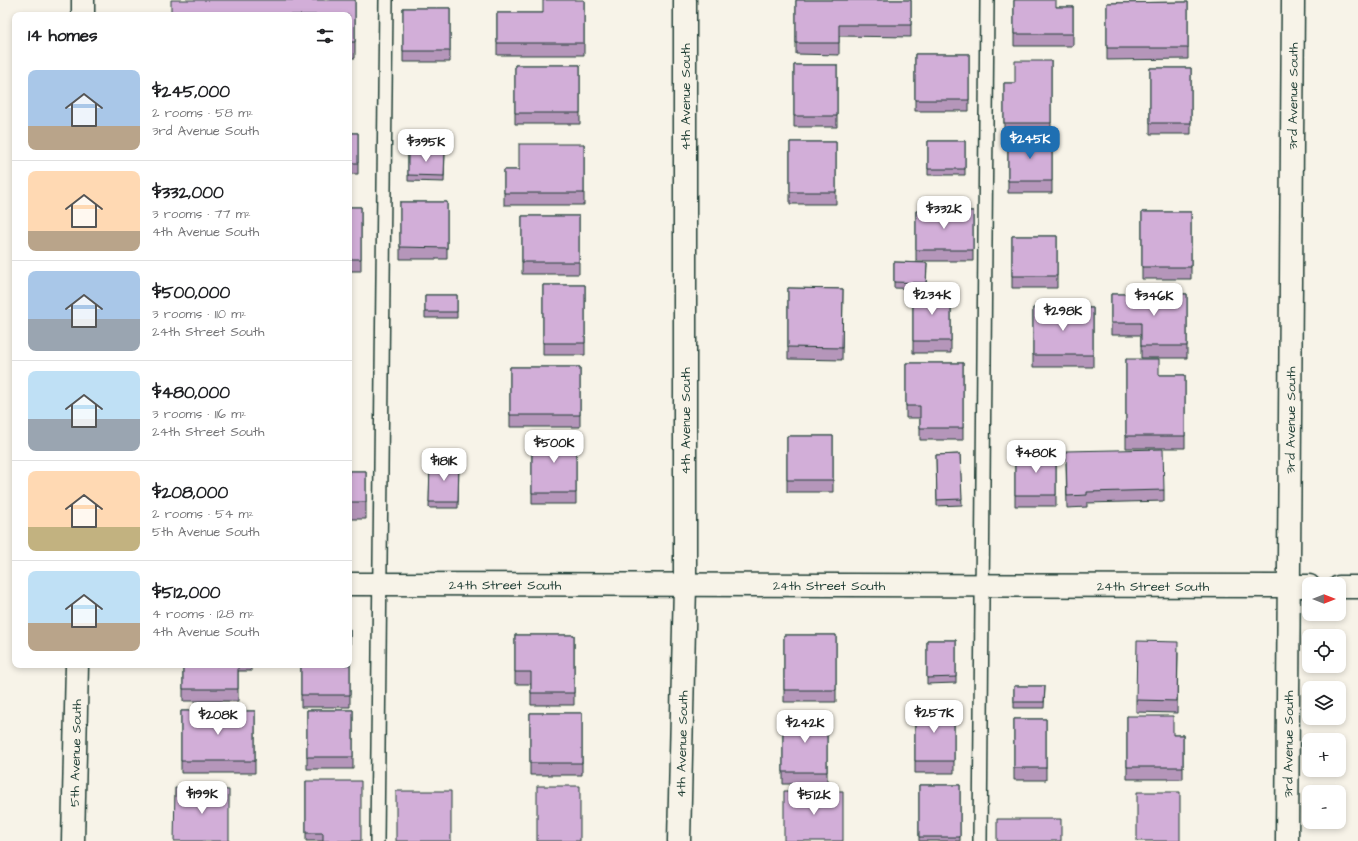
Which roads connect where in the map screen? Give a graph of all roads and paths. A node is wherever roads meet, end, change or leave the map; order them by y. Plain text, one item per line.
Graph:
1 (83, 0) edge
2 (386, 0) edge
3 (686, 0) edge
4 (987, 0) edge
5 (1293, 0) edge
6 (83, 12) edge
7 (352, 584) edge
8 (381, 584) junction
9 (684, 585) junction
10 (981, 586) junction
11 (1299, 586) edge
12 (1346, 587) edge
13 (1358, 587) edge
14 (77, 668) edge
15 (74, 841) edge
16 (377, 841) edge
17 (679, 841) edge
18 (980, 841) edge
19 (1287, 841) edge

1 - 6 street
2 - 8 lane
3 - 9 street, 4th Avenue South
4 - 10 lane
5 - 11 street, 3rd Avenue South
7 - 8 street, 24th Street South
8 - 9 street, 24th Street South
8 - 16 lane
9 - 10 street, 24th Street South
9 - 17 street, 4th Avenue South
10 - 11 street, 24th Street South
10 - 18 lane
11 - 19 street, 3rd Avenue South
12 - 13 street
14 - 15 street, 5th Avenue South

